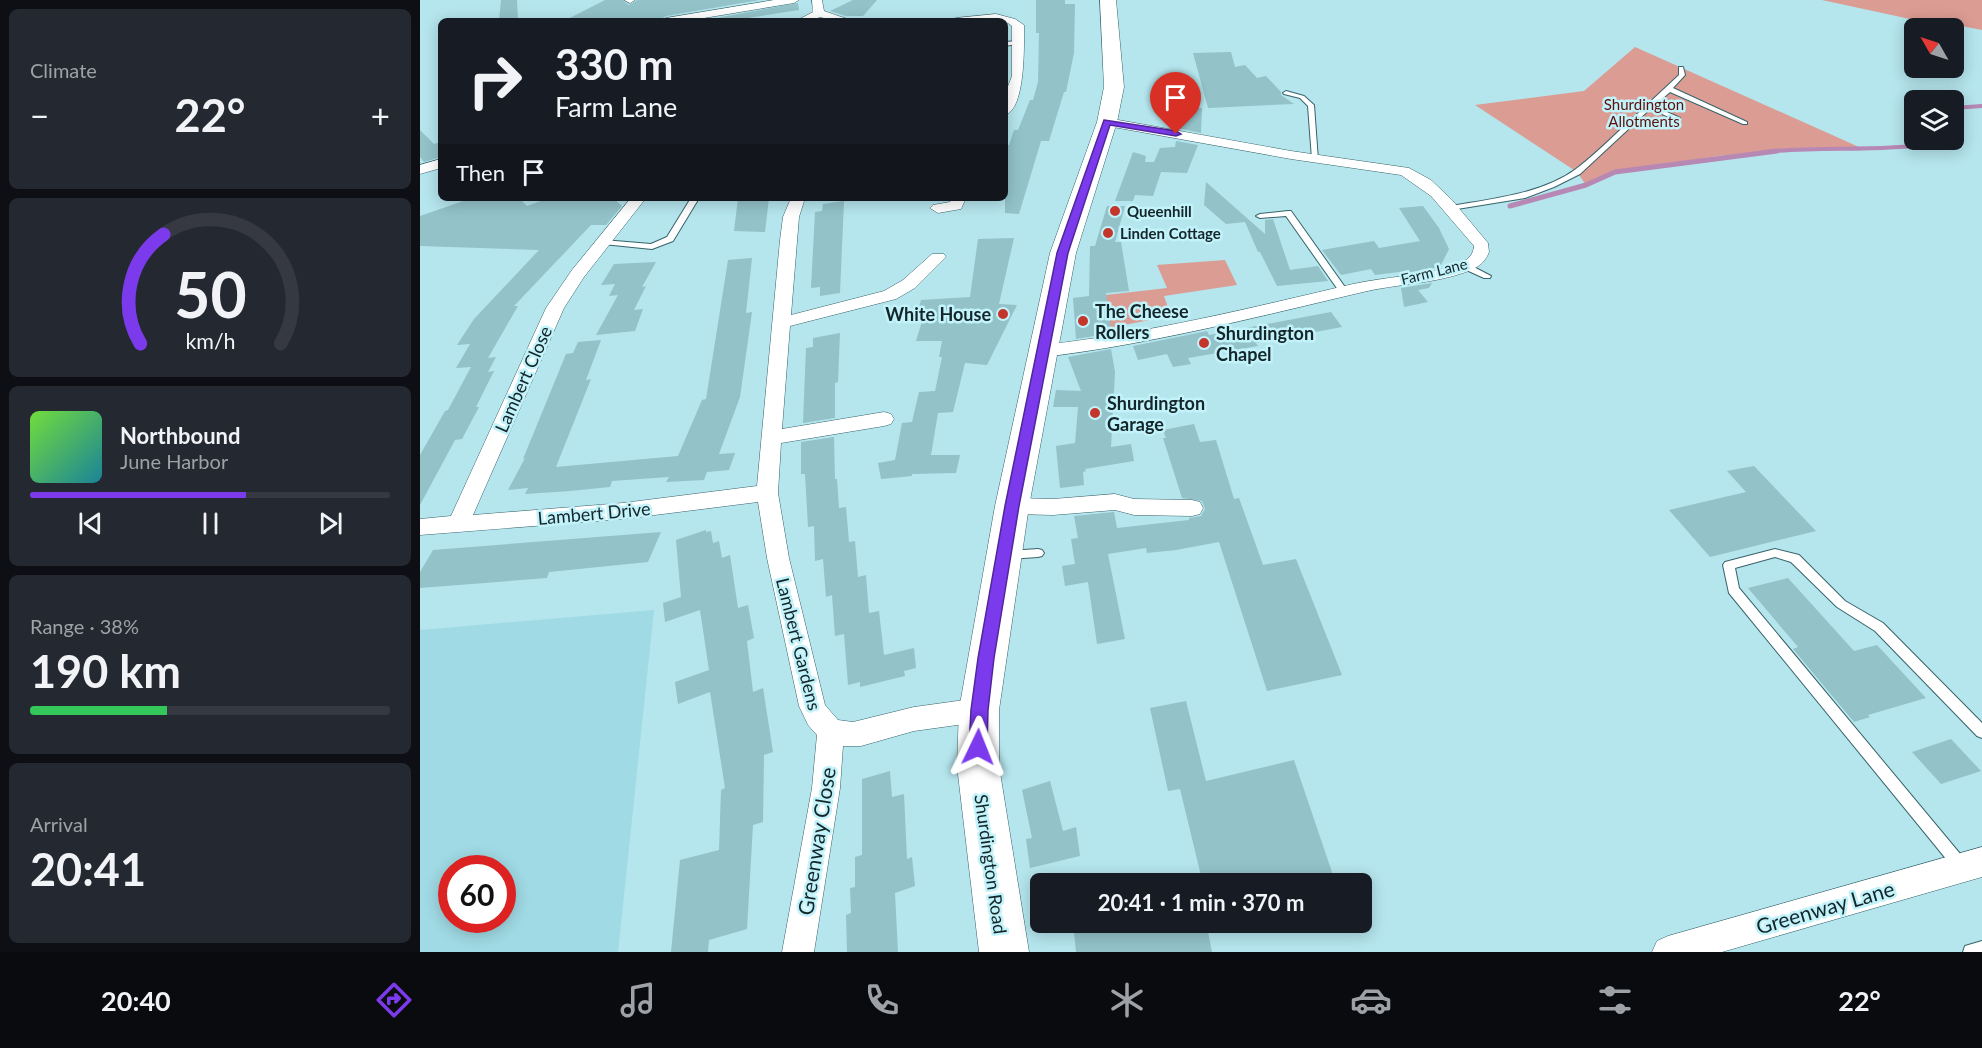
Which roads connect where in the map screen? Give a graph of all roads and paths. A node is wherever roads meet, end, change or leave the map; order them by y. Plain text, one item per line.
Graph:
1 (794, 0) edge
2 (817, 0) edge
3 (1108, 0) edge
4 (819, 13) junction
5 (1022, 15) dead end
6 (684, 18) edge
7 (808, 18) edge
8 (836, 18) edge
9 (1010, 21) joint
10 (1019, 43) junction
11 (1008, 44) edge
12 (1681, 69) dead end
13 (1669, 89) junction
14 (1286, 93) dead end
15 (1008, 103) edge
16 (1648, 106) junction
17 (1678, 119) dead end
18 (1107, 122) junction
19 (1745, 123) dead end
20 (1316, 159) junction
21 (438, 164) edge
22 (420, 170) edge
23 (637, 201) edge
24 (693, 201) edge
25 (797, 201) edge
26 (958, 202) edge
27 (976, 205) dead end
28 (939, 208) dead end
29 (1451, 208) junction
30 (1260, 216) dead end
31 (603, 242) junction
32 (938, 257) dead end
33 (1465, 266) junction
34 (1487, 276) dead end
35 (1344, 292) junction
36 (781, 323) junction
37 (1044, 351) junction
38 (884, 419) dead end
39 (771, 438) junction
40 (767, 494) junction
41 (1012, 506) junction
42 (1192, 507) dead end
43 (458, 524) junction
44 (420, 527) edge
45 (1038, 553) dead end
46 (1004, 555) junction
47 (979, 710) junction
48 (831, 730) junction
49 (1982, 732) edge
50 (1972, 865) edge
51 (1982, 949) edge
52 (798, 952) edge
53 (1004, 952) edge
54 (1668, 952) edge
55 (1971, 952) edge

1 - 6 street
2 - 4 street
3 - 18 main road, Shurdington Road
4 - 7 street
4 - 8 street
5 - 9 street
9 - 10 street
10 - 11 lane
10 - 15 street
12 - 13 lane
13 - 16 lane
13 - 19 lane
14 - 20 lane
16 - 17 lane
16 - 29 lane
18 - 20 street, Farm Lane
18 - 37 main road, Shurdington Road
20 - 29 street, Farm Lane
21 - 22 street
23 - 31 street, Lambert Close
24 - 31 lane
25 - 36 street, Lambert Gardens
26 - 27 street
26 - 28 street
29 - 33 street, Farm Lane
30 - 35 lane
31 - 43 street, Lambert Close
32 - 36 street
33 - 34 lane
33 - 35 street, Farm Lane
35 - 37 street, Farm Lane
36 - 39 street, Lambert Gardens
37 - 41 main road, Shurdington Road
38 - 39 street
39 - 40 street, Lambert Gardens
40 - 43 street, Lambert Drive
40 - 48 street, Lambert Gardens
41 - 42 street
41 - 46 main road, Shurdington Road
43 - 44 street, Lambert Drive
45 - 46 lane
46 - 47 main road, Shurdington Road
47 - 48 street, Lambert Gardens
47 - 53 main road, Shurdington Road
48 - 52 street, Greenway Close
49 - 50 lane
50 - 54 street, Greenway Lane
51 - 55 lane

